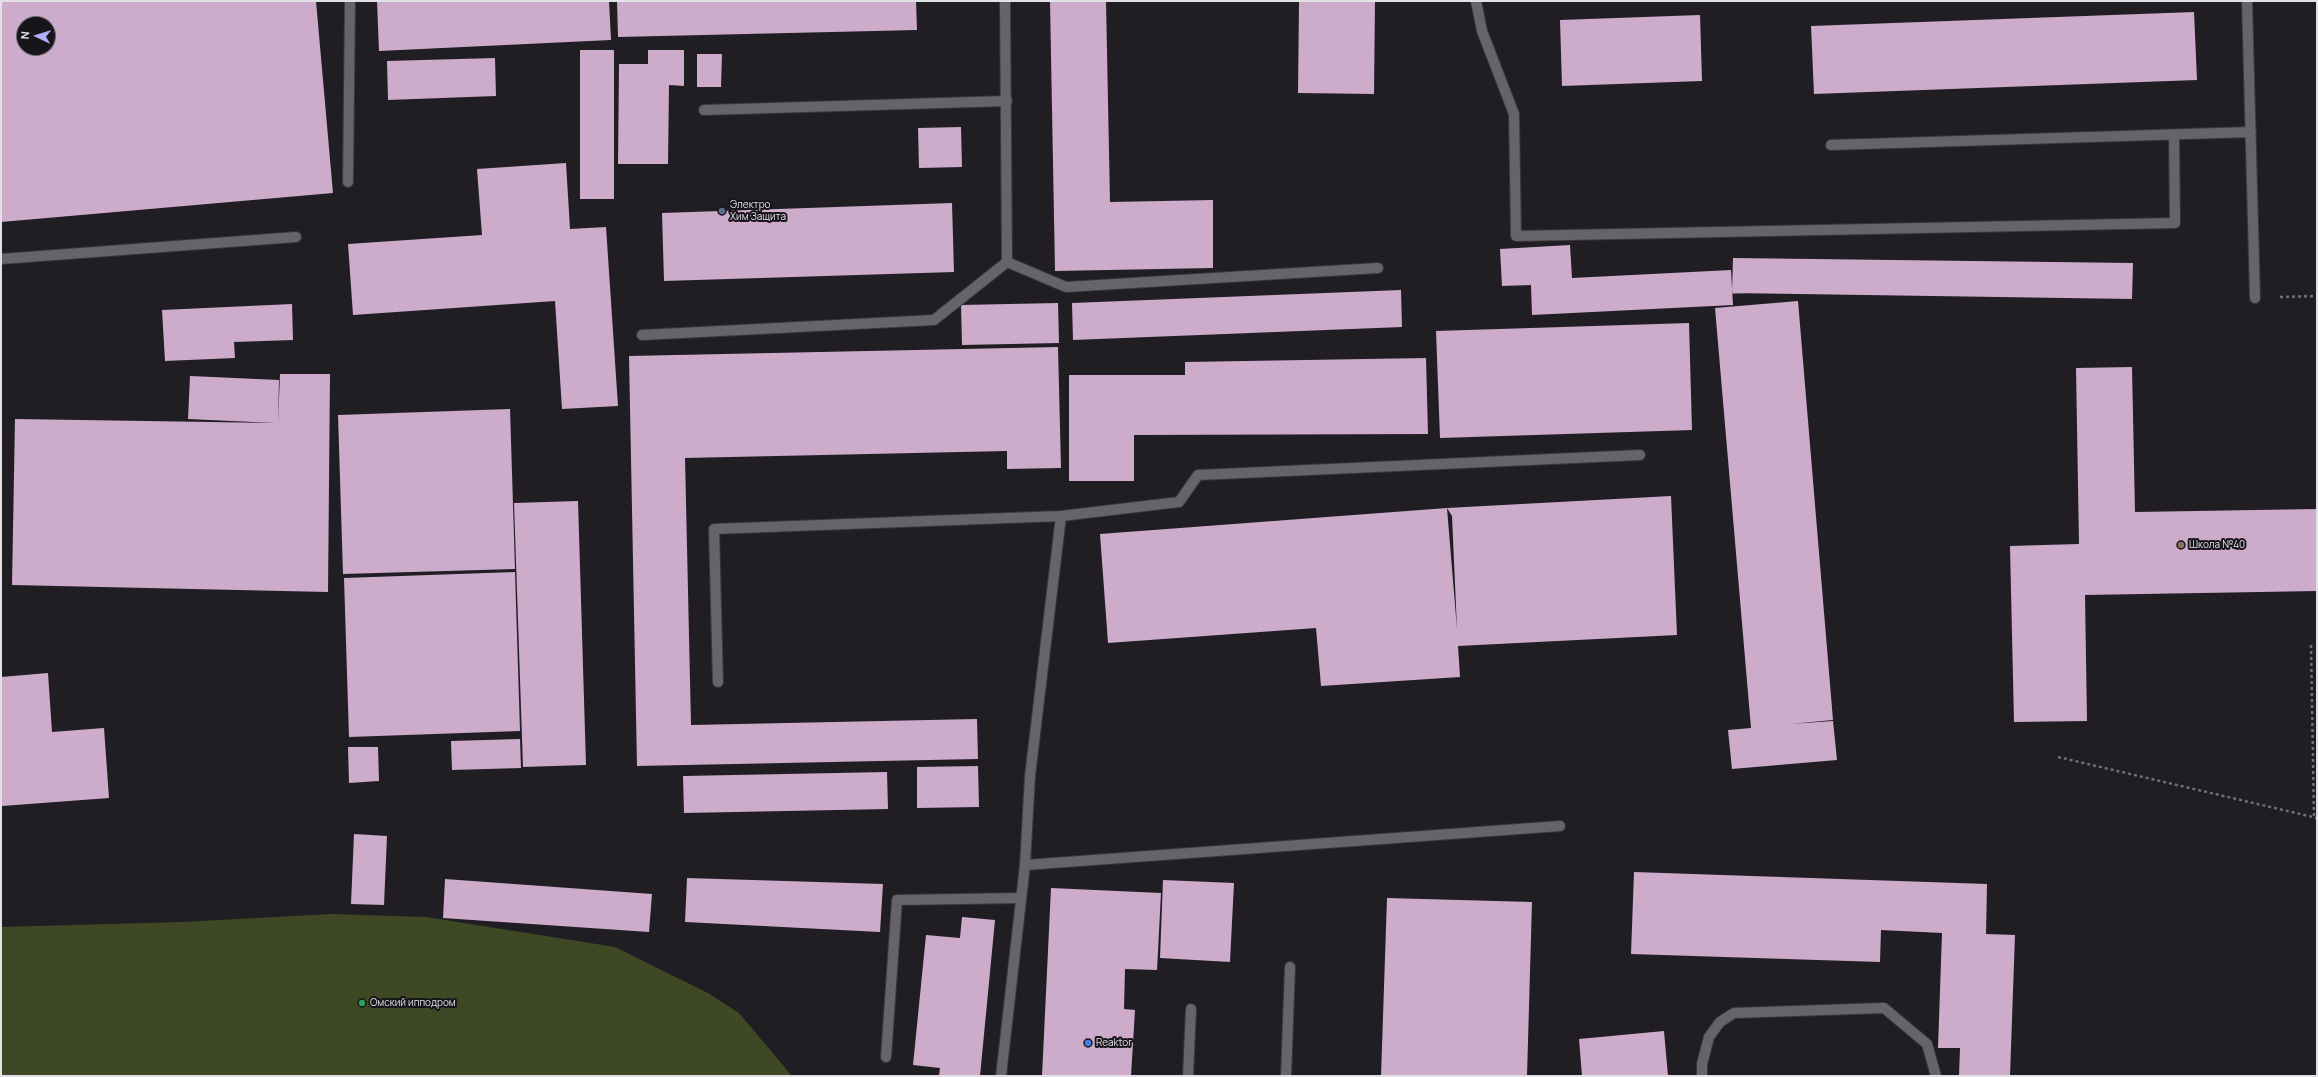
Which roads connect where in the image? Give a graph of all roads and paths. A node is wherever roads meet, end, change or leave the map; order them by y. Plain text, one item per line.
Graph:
1 (350, 1) edge
2 (1005, 1) edge
3 (1476, 1) edge
4 (2247, 1) edge
5 (1007, 101) junction
6 (704, 110) dead end
7 (2251, 132) junction
8 (2174, 135) junction
9 (1830, 145) dead end
10 (348, 182) dead end
11 (296, 237) dead end
12 (1, 259) edge
13 (1007, 262) junction
14 (1378, 268) dead end
15 (2317, 296) edge
16 (2255, 298) joint
17 (642, 335) dead end
18 (1640, 455) dead end
19 (1061, 516) junction
20 (2311, 645) dead end
21 (718, 682) dead end
22 (2058, 757) dead end
23 (2315, 817) edge
24 (1560, 826) dead end
25 (1025, 865) junction
26 (1021, 898) junction
27 (1290, 967) dead end
28 (1191, 1009) dead end
29 (886, 1057) dead end
30 (1001, 1076) edge
31 (1188, 1076) edge
32 (1286, 1076) edge
33 (1702, 1076) edge
34 (1936, 1076) edge

1 - 10 street
2 - 5 street
3 - 8 street
4 - 7 street
5 - 6 street
5 - 13 street
7 - 8 street
7 - 16 street
8 - 9 street
11 - 12 street
13 - 14 street
13 - 17 street
15 - 16 path
18 - 19 street
19 - 21 street
19 - 25 street
20 - 23 path
22 - 23 path
24 - 25 street
25 - 26 street
26 - 29 street
26 - 30 street
27 - 32 street
28 - 31 street
33 - 34 street

